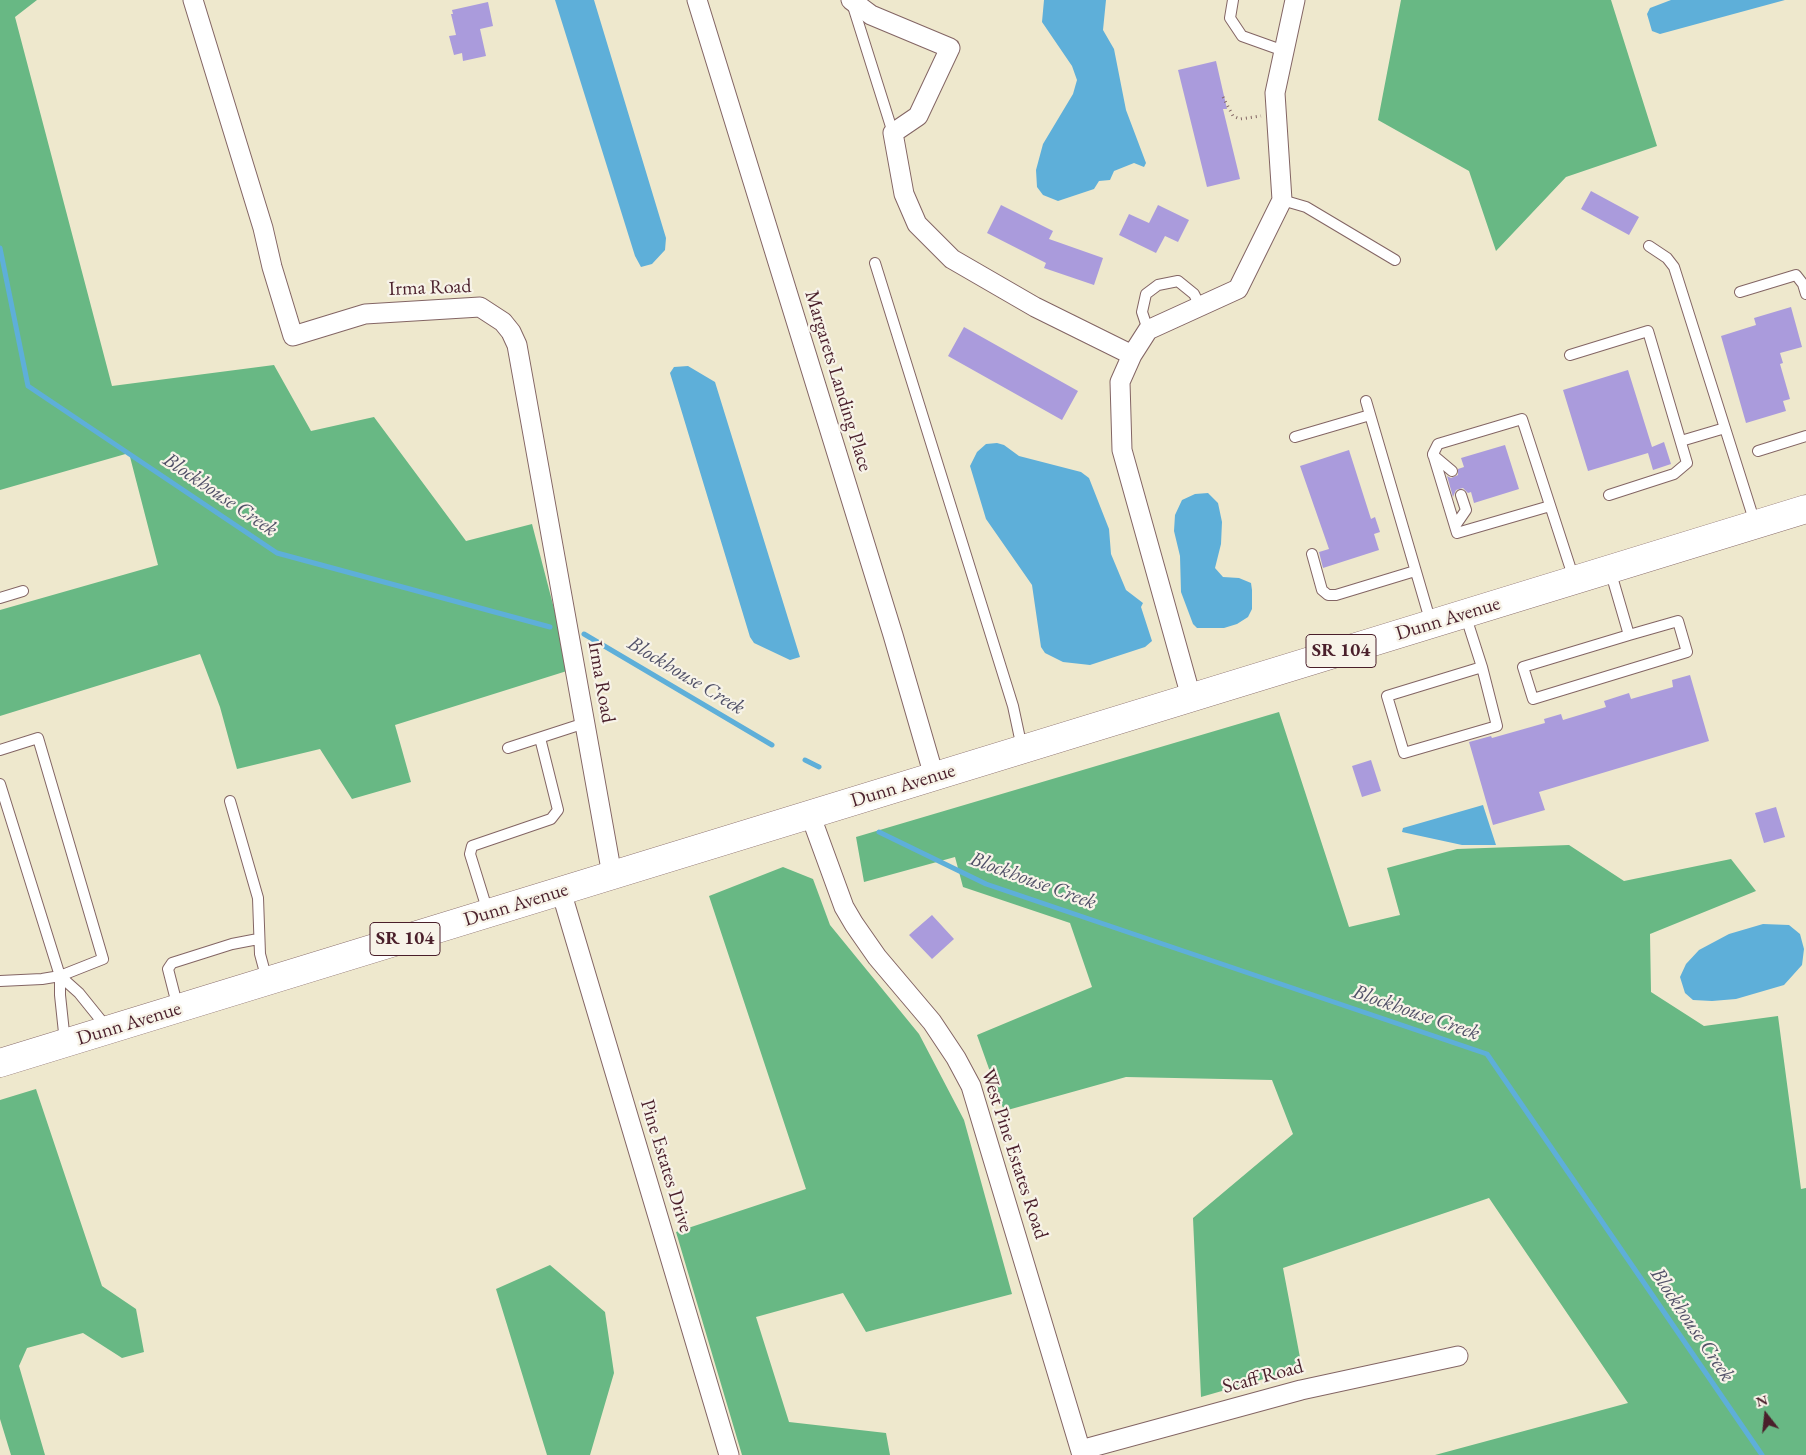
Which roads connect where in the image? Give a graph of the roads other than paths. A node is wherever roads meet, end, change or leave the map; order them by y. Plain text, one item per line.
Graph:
1 (193, 0) edge
2 (697, 0) edge
3 (851, 0) edge
4 (1233, 0) edge
5 (1295, 0) edge
6 (1284, 51) junction
7 (893, 133) junction
8 (1282, 200) junction
9 (1649, 246) dead end
10 (1395, 260) dead end
11 (875, 262) dead end
12 (1740, 292) dead end
13 (1806, 294) edge
14 (1200, 306) junction
15 (1148, 330) junction
16 (1132, 355) junction
17 (1570, 355) dead end
18 (1366, 401) dead end
19 (1370, 416) junction
20 (1725, 428) junction
21 (1295, 437) dead end
22 (1806, 437) edge
23 (1681, 441) junction
24 (1758, 451) dead end
25 (1433, 454) junction
26 (1452, 471) dead end
27 (1461, 495) dead end
28 (1609, 495) dead end
29 (1550, 506) junction
30 (1806, 508) edge
31 (1755, 524) junction
32 (1455, 526) junction
33 (1312, 554) dead end
34 (1609, 569) junction
35 (1416, 571) junction
36 (1574, 580) junction
37 (23, 591) dead end
38 (0, 598) edge
39 (1464, 613) junction
40 (1431, 624) junction
41 (1629, 635) junction
42 (1482, 667) junction
43 (1191, 697) junction
44 (586, 723) junction
45 (540, 738) junction
46 (508, 748) dead end
47 (1022, 749) junction
48 (0, 750) edge
49 (934, 776) junction
50 (0, 784) edge
51 (230, 801) dead end
52 (810, 814) junction
53 (612, 875) junction
54 (561, 891) junction
55 (488, 913) junction
56 (258, 939) junction
57 (60, 976) junction
58 (0, 981) edge
59 (267, 981) junction
60 (179, 1009) junction
61 (109, 1030) junction
62 (65, 1043) junction
63 (0, 1063) edge
64 (1458, 1356) dead end
65 (1082, 1452) edge
66 (729, 1455) edge

1 - 44 street, Irma Road
2 - 49 street, Margarets Landing Place
3 - 7 lane
3 - 7 street
4 - 6 lane
5 - 6 street
6 - 8 street
7 - 16 street
8 - 10 lane
8 - 14 street
9 - 20 lane
11 - 47 lane
12 - 13 lane
14 - 15 street
14 - 15 lane
15 - 16 street
16 - 43 street
17 - 23 lane
18 - 19 lane
19 - 21 lane
19 - 35 lane
20 - 23 lane
20 - 31 lane
22 - 24 lane
23 - 28 lane
25 - 26 lane
25 - 29 lane
25 - 32 lane
27 - 32 lane
29 - 32 lane
29 - 36 lane
30 - 31 main road, Dunn Avenue / SR 104
31 - 34 main road, Dunn Avenue / SR 104
33 - 35 lane
34 - 36 main road, Dunn Avenue / SR 104
34 - 41 lane
35 - 40 lane
36 - 39 main road, Dunn Avenue / SR 104
37 - 38 lane
39 - 40 main road, Dunn Avenue / SR 104
39 - 42 lane
40 - 43 main road, Dunn Avenue / SR 104
41 - 41 lane
42 - 42 lane
43 - 47 main road, Dunn Avenue / SR 104
44 - 45 lane
44 - 53 street, Irma Road
45 - 46 lane
45 - 55 lane
47 - 49 main road, Dunn Avenue / SR 104
48 - 57 lane
49 - 52 main road, Dunn Avenue / SR 104
50 - 57 lane
51 - 56 lane
52 - 53 main road, Dunn Avenue / SR 104
52 - 65 street, West Pine Estates Road
53 - 54 main road, Dunn Avenue / SR 104
54 - 55 main road, Dunn Avenue / SR 104
54 - 66 street, Pine Estates Drive
55 - 59 main road, Dunn Avenue / SR 104
56 - 59 lane
56 - 60 lane
57 - 58 lane
57 - 61 lane
57 - 62 lane
59 - 60 main road, Dunn Avenue / SR 104
60 - 61 main road, Dunn Avenue / SR 104
61 - 62 main road, Dunn Avenue / SR 104
62 - 63 main road, Dunn Avenue / SR 104
64 - 65 street, Scaff Road

